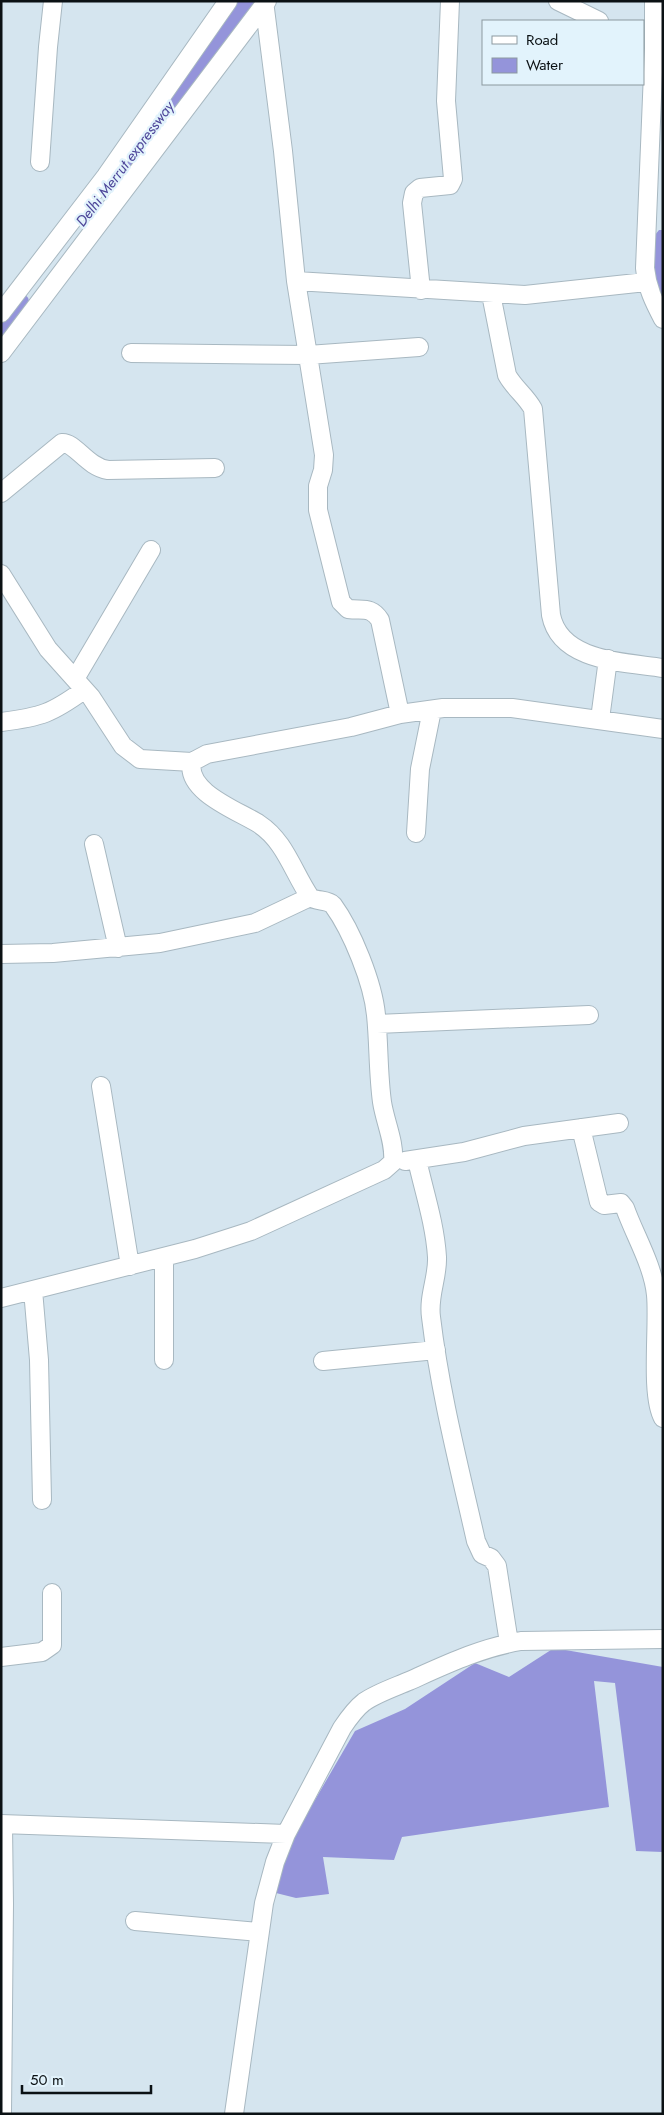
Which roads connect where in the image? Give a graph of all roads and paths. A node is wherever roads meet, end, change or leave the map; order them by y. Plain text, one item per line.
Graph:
1 (53, 1) edge
2 (228, 1) edge
3 (450, 1) edge
4 (558, 1) edge
5 (654, 1) edge
6 (266, 2) edge
7 (597, 20) edge
8 (653, 47) edge
9 (40, 162) dead end
10 (296, 281) junction
11 (646, 282) junction
12 (421, 290) junction
13 (490, 294) junction
14 (1, 313) edge
15 (663, 319) edge
16 (419, 347) dead end
17 (1, 353) edge
18 (131, 354) dead end
19 (308, 355) junction
20 (215, 468) dead end
21 (1, 493) edge
22 (151, 550) dead end
23 (1, 574) edge
24 (608, 659) junction
25 (663, 668) edge
26 (80, 684) junction
27 (432, 710) junction
28 (400, 714) junction
29 (600, 719) junction
30 (1, 722) edge
31 (663, 729) edge
32 (192, 762) junction
33 (416, 833) dead end
34 (94, 844) dead end
35 (310, 897) junction
36 (118, 948) junction
37 (1, 954) edge
38 (589, 1015) dead end
39 (377, 1024) junction
40 (102, 1086) dead end
41 (618, 1122) dead end
42 (581, 1128) junction
43 (417, 1160) junction
44 (393, 1162) junction
45 (164, 1257) junction
46 (130, 1266) junction
47 (33, 1290) junction
48 (1, 1298) edge
49 (436, 1350) junction
50 (164, 1360) dead end
51 (323, 1361) dead end
52 (663, 1418) edge
53 (42, 1500) dead end
54 (52, 1593) dead end
55 (663, 1639) edge
56 (508, 1643) junction
57 (1, 1657) edge
58 (2, 1825) edge
59 (286, 1834) junction
60 (135, 1921) dead end
61 (260, 1932) junction
62 (2, 2114) edge
63 (234, 2114) edge

1 - 9 street
2 - 14 street
3 - 12 street
4 - 7 street
5 - 8 street
6 - 10 street
6 - 17 street
8 - 11 street
10 - 12 street
10 - 19 street
11 - 13 street
11 - 15 street
12 - 13 street
13 - 24 street
16 - 19 street
18 - 19 street
19 - 28 street
20 - 21 street
22 - 26 street
23 - 26 street
24 - 25 street
24 - 29 street
26 - 30 street
26 - 32 street
27 - 28 street
27 - 29 street
27 - 33 street
28 - 32 street
29 - 31 street
32 - 35 street
34 - 36 street
35 - 36 street
35 - 39 street
36 - 37 street
38 - 39 street
39 - 44 street
40 - 46 street
41 - 42 street
42 - 43 street
42 - 52 street
43 - 44 street
43 - 49 street
44 - 45 street
45 - 46 street
45 - 50 street
46 - 47 street
47 - 48 street
47 - 53 street
49 - 51 street
49 - 56 street
54 - 57 street
55 - 56 street
56 - 59 street
58 - 59 street
58 - 62 street
59 - 61 street
60 - 61 street
61 - 63 street

